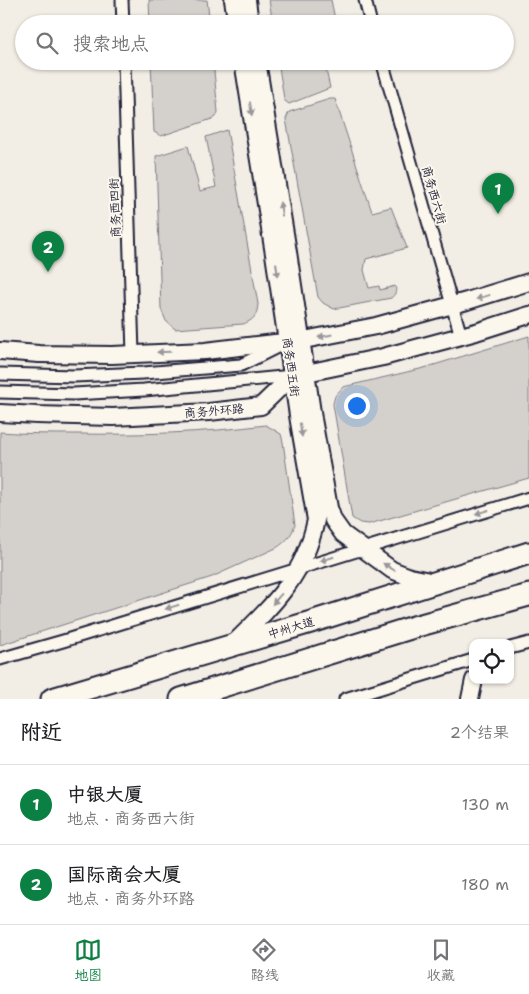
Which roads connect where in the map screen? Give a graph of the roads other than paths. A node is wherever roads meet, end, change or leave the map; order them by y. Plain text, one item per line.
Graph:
1 (122, 0) edge
2 (233, 0) edge
3 (247, 0) edge
4 (365, 0) edge
5 (123, 15) edge
6 (236, 15) edge
7 (249, 15) edge
8 (369, 15) edge
9 (124, 70) edge
10 (245, 70) edge
11 (258, 70) edge
12 (385, 70) edge
13 (529, 282) edge
14 (452, 306) junction
15 (529, 315) edge
16 (461, 336) junction
17 (294, 341) junction
18 (0, 351) edge
19 (134, 354) junction
20 (0, 374) edge
21 (299, 374) junction
22 (0, 392) edge
23 (0, 413) edge
24 (529, 498) edge
25 (362, 548) junction
26 (529, 553) edge
27 (298, 568) junction
28 (435, 582) junction
29 (529, 595) edge
30 (529, 643) edge
31 (230, 646) junction
32 (514, 647) edge
33 (0, 659) edge
34 (469, 661) edge
35 (473, 684) edge
36 (484, 684) edge
37 (52, 699) edge
38 (181, 699) edge
39 (345, 699) edge
40 (470, 699) edge
41 (481, 699) edge

1 - 5 street
2 - 6 street
3 - 7 street
4 - 8 street
9 - 19 street, 商务西四街
10 -> 17 street, 商务西五街
17 -> 11 street, 商务西五街
12 - 14 street, 商务西六街
13 -> 14 street
14 - 16 street, 商务西六街
14 -> 17 street
15 - 16 street
16 - 21 street
17 -> 19 street
17 - 20 street
17 - 21 street, 商务西五街
18 - 19 street
21 - 22 street
21 - 23 street, 商务外环路
21 - 25 street, 商务西五街
21 -> 27 street, 商务西五街
24 -> 25 street
25 -> 27 street
28 -> 25 street, 商务西五街
26 - 28 highway, 中州大道
27 -> 31 street, 商务西五街
27 -> 33 street
28 - 31 highway, 中州大道
29 - 38 highway
30 - 32 street
31 - 37 highway, 中州大道
34 - 39 street
35 - 40 street
36 - 41 street

